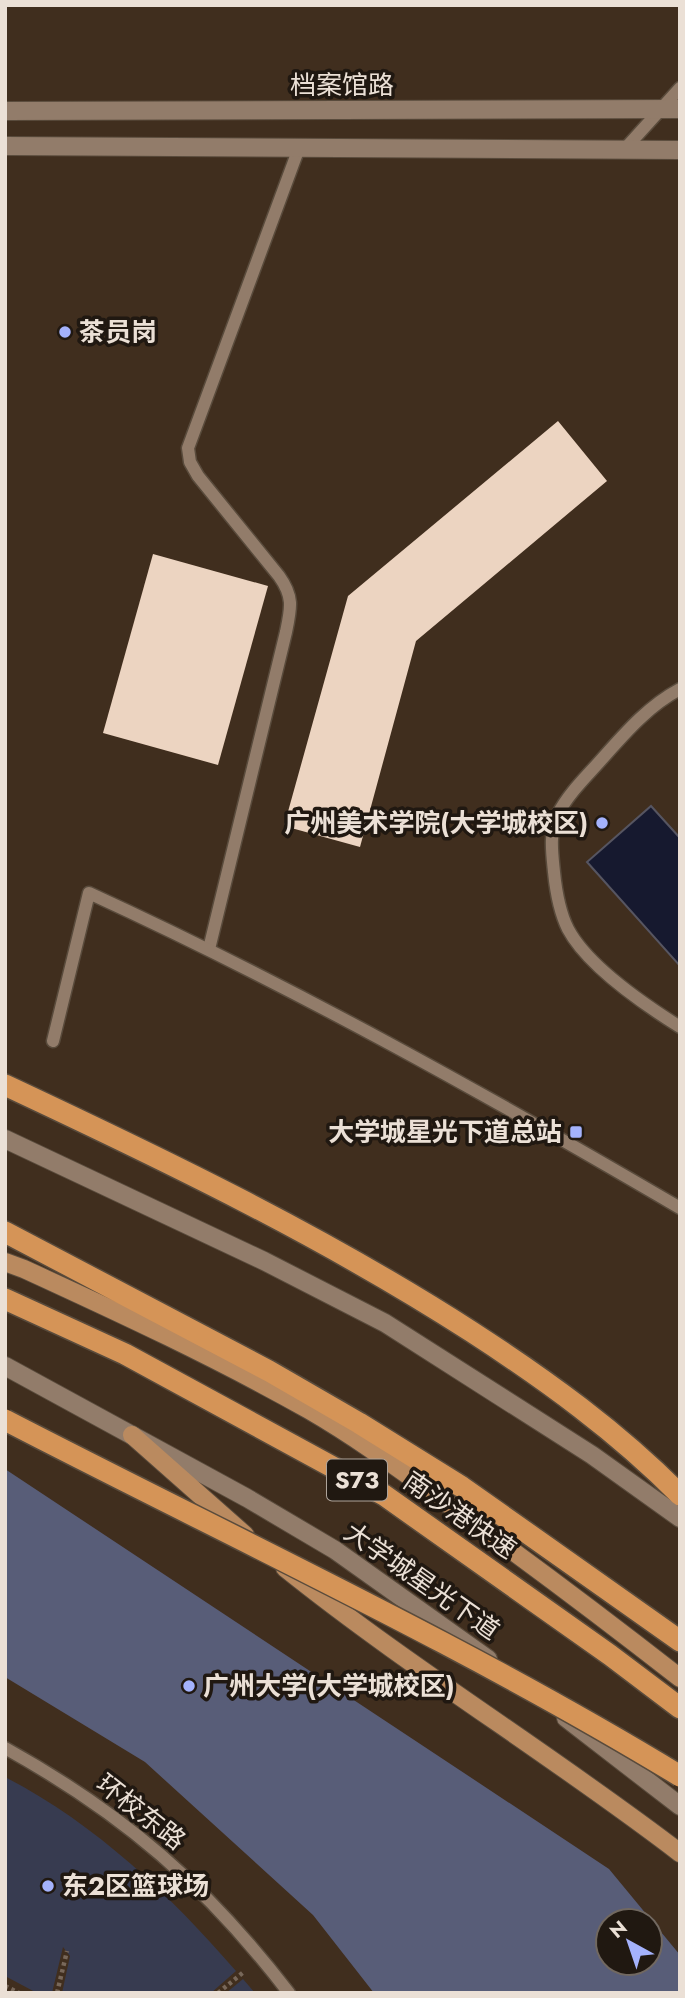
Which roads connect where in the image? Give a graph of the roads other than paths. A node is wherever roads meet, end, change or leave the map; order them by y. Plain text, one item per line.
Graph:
1 (680, 88) edge
2 (680, 109) edge
3 (659, 110) junction
4 (5, 111) edge
5 (5, 146) edge
6 (299, 148) junction
7 (680, 150) edge
8 (623, 151) junction
9 (680, 688) edge
10 (209, 948) junction
11 (680, 1027) edge
12 (53, 1041) dead end
13 (5, 1085) edge
14 (5, 1139) edge
15 (680, 1208) edge
16 (5, 1232) edge
17 (5, 1262) edge
18 (5, 1299) edge
19 (5, 1366) edge
20 (5, 1420) edge
21 (132, 1435) junction
22 (680, 1495) edge
23 (680, 1518) edge
24 (680, 1641) edge
25 (680, 1678) edge
26 (680, 1708) edge
27 (5, 1748) edge
28 (680, 1776) edge
29 (680, 1806) edge
30 (680, 1853) edge
31 (289, 1993) edge

1 - 3 lane
2 - 3 main road, 档案馆路
3 - 4 main road, 档案馆路
3 - 8 lane
5 - 6 main road
6 - 8 main road
6 - 10 lane
7 - 8 main road
9 - 11 lane
10 - 12 lane
10 - 15 lane
13 - 22 highway
14 - 23 main road
16 - 24 highway, 南沙港快速 / S73
17 - 25 main road
18 - 26 highway, 南沙港快速 / S73
19 - 21 main road, 大学城星光下道
20 - 28 highway, bridge
21 - 29 main road, 大学城星光下道
21 - 30 main road
27 - 31 lane, 环校东路

